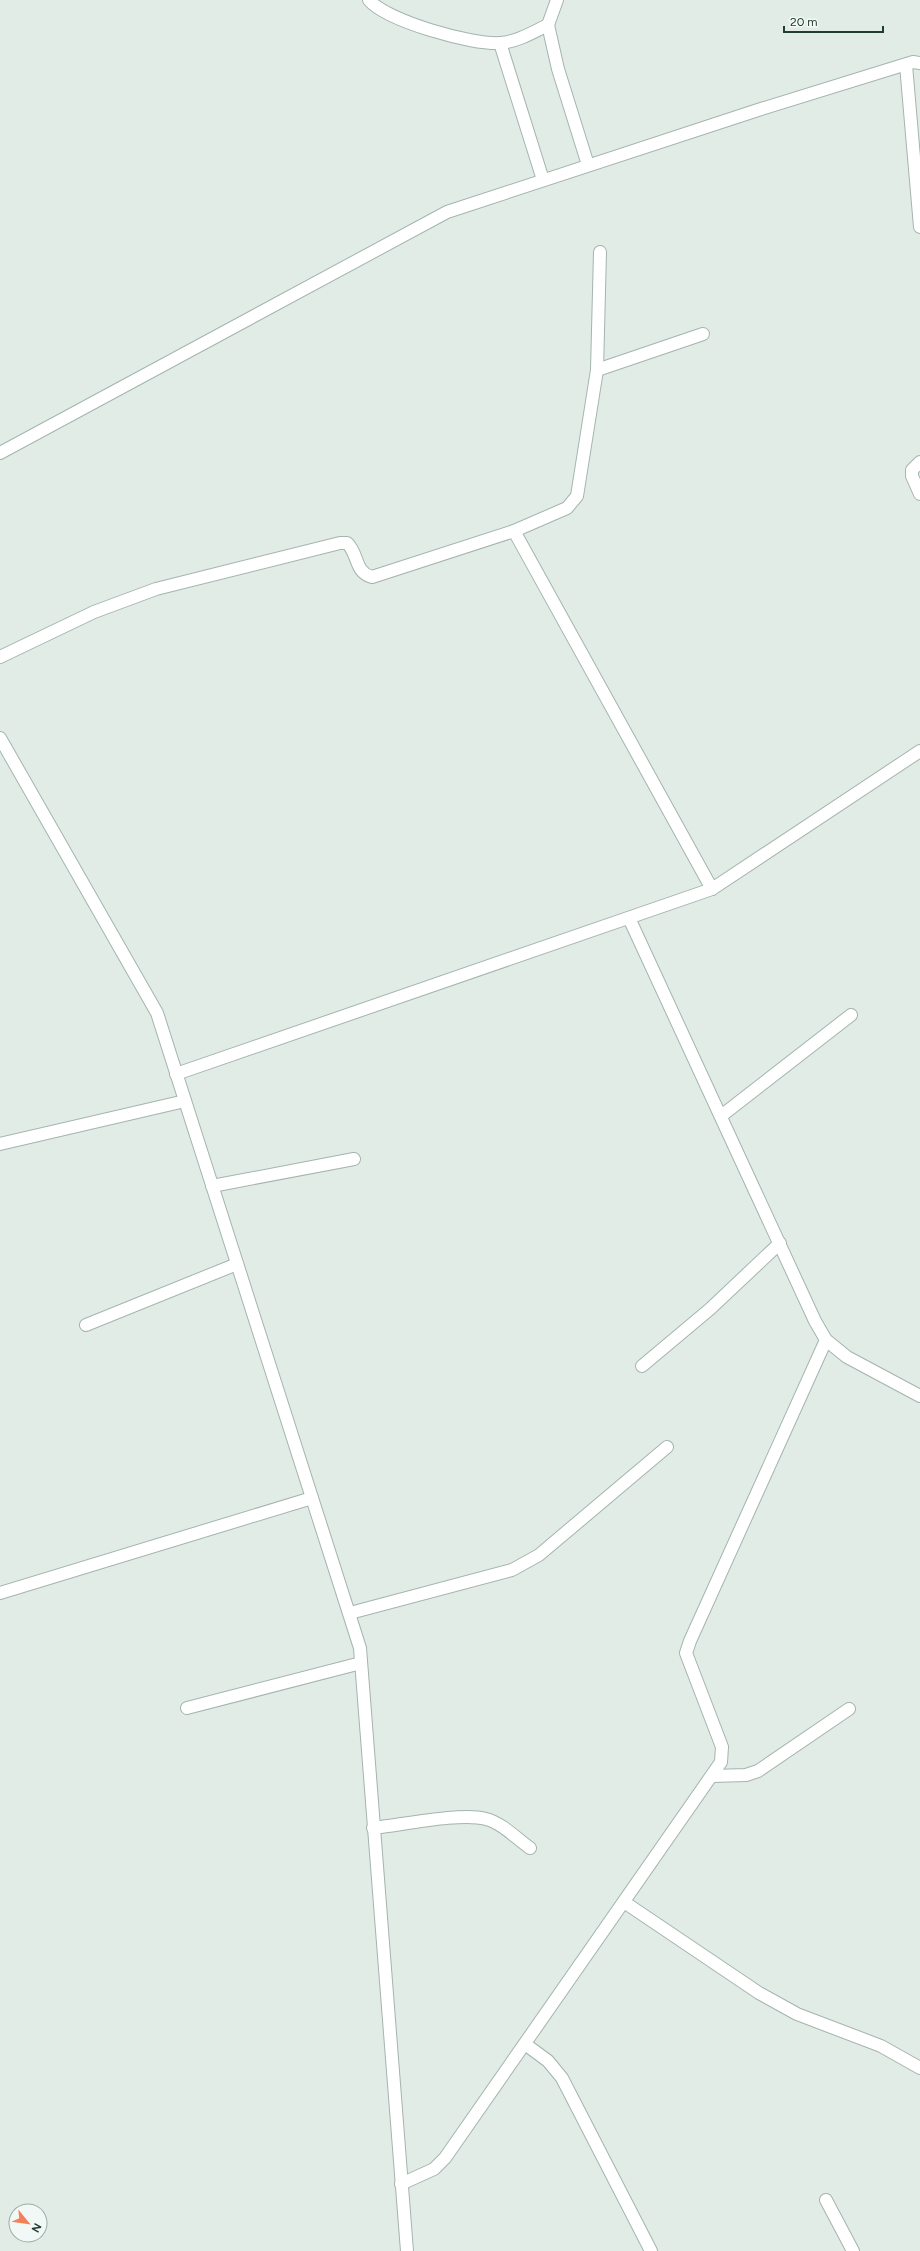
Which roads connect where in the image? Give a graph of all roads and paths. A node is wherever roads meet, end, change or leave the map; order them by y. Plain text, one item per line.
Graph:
1 (369, 0) edge
2 (557, 0) edge
3 (548, 25) junction
4 (500, 43) junction
5 (920, 63) edge
6 (906, 65) junction
7 (588, 165) junction
8 (543, 180) junction
9 (920, 227) edge
10 (600, 252) dead end
11 (703, 334) dead end
12 (597, 370) junction
13 (0, 453) edge
14 (920, 462) edge
15 (920, 494) edge
16 (514, 530) junction
17 (0, 657) edge
18 (0, 738) edge
19 (920, 751) edge
20 (712, 889) junction
21 (629, 918) junction
22 (850, 1015) dead end
23 (176, 1074) junction
24 (185, 1101) junction
25 (721, 1116) junction
26 (0, 1144) edge
27 (354, 1160) dead end
28 (212, 1186) junction
29 (780, 1243) junction
30 (237, 1264) junction
31 (86, 1325) dead end
32 (826, 1340) junction
33 (642, 1366) dead end
34 (920, 1396) edge
35 (667, 1447) dead end
36 (312, 1498) junction
37 (0, 1593) edge
38 (350, 1613) junction
39 (361, 1663) junction
40 (187, 1708) dead end
41 (849, 1708) dead end
42 (712, 1776) junction
43 (373, 1828) junction
44 (530, 1848) dead end
45 (624, 1902) junction
46 (525, 2044) junction
47 (920, 2068) edge
48 (401, 2184) junction
49 (826, 2200) dead end
50 (407, 2251) edge
51 (651, 2251) edge
52 (853, 2251) edge

1 - 4 street
2 - 3 street
3 - 4 street
3 - 7 street
4 - 8 street
5 - 6 street
6 - 7 street
6 - 9 street
7 - 8 street
8 - 13 street
10 - 12 street
11 - 12 street
12 - 16 street
14 - 15 street
16 - 17 street
16 - 20 street
18 - 23 street
19 - 20 street
20 - 21 street
21 - 23 street
21 - 25 street
22 - 25 street
23 - 24 street
24 - 26 street
24 - 28 street
25 - 29 street
27 - 28 street
28 - 30 street
29 - 32 street
29 - 33 street
30 - 31 street
30 - 36 street
32 - 34 street
32 - 42 street
35 - 38 street
36 - 37 street
36 - 38 street
38 - 39 street
39 - 40 street
39 - 43 street
41 - 42 street
42 - 45 street
43 - 44 street
43 - 48 street
45 - 46 street
45 - 47 street
46 - 48 street
46 - 51 street
48 - 50 street
49 - 52 street

